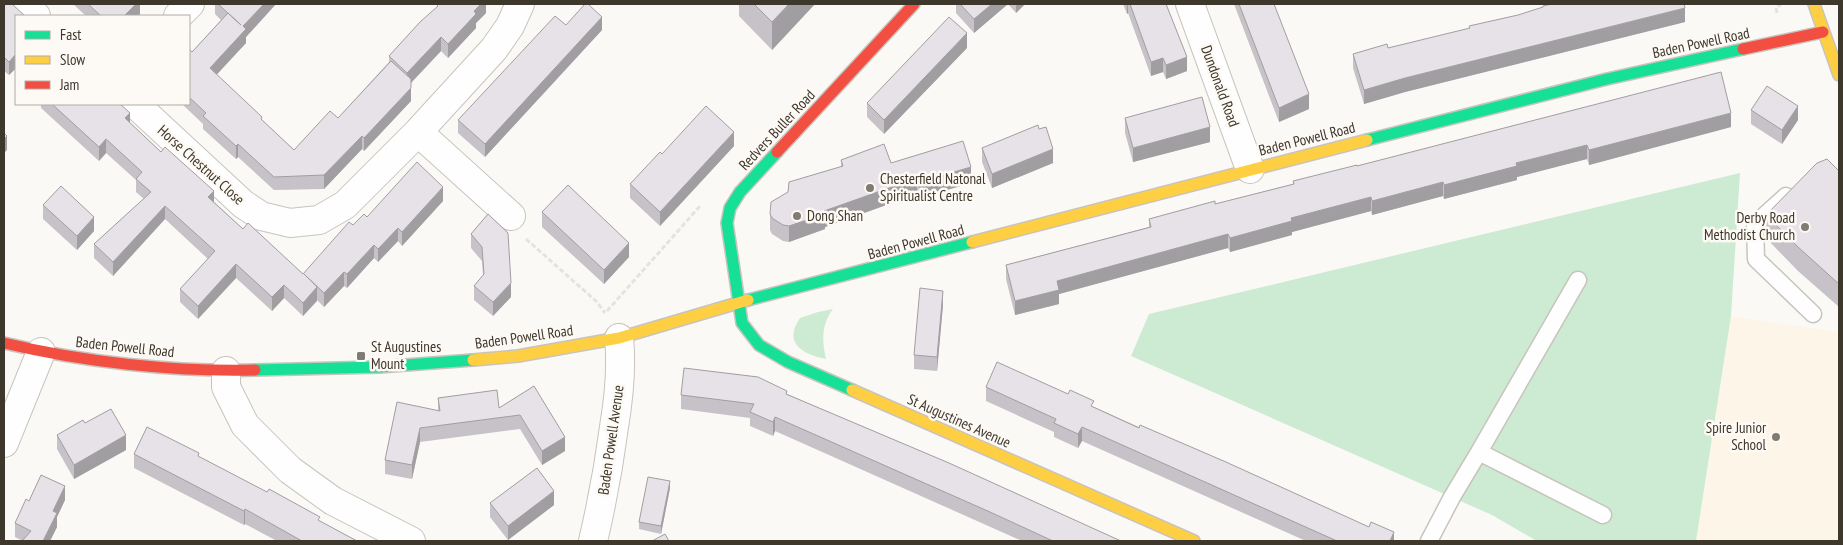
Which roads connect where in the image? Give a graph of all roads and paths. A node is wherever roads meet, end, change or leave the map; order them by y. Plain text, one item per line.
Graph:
1 (22, 4) edge
2 (190, 4) edge
3 (520, 4) edge
4 (914, 4) edge
5 (1190, 4) edge
6 (1814, 4) edge
7 (35, 15) edge
8 (179, 15) edge
9 (1823, 32) junction
10 (1839, 75) edge
11 (136, 105) edge
12 (418, 132) junction
13 (1250, 169) junction
14 (1794, 189) edge
15 (730, 208) junction
16 (511, 216) joint
17 (1578, 280) dead end
18 (738, 303) junction
19 (605, 313) junction
20 (1813, 314) dead end
21 (619, 338) junction
22 (4, 343) edge
23 (41, 352) junction
24 (226, 371) junction
25 (4, 443) edge
26 (1479, 452) junction
27 (1603, 515) dead end
28 (411, 541) edge
29 (593, 541) edge
30 (1194, 541) edge
31 (1429, 541) edge

1 - 7 street
2 - 8 street
3 - 12 street, Horse Chestnut Close
4 - 15 main road, Redvers Buller Road
5 - 13 street, Dundonald Road
6 - 9 main road
9 - 10 main road
9 - 13 main road, Baden Powell Road
11 - 12 street, Horse Chestnut Close
12 - 16 street
13 - 18 main road, Baden Powell Road
14 - 20 lane
15 - 18 main road, Redvers Buller Road
15 - 19 path
16 - 19 path
17 - 26 lane
18 - 21 main road, Baden Powell Road
18 - 30 main road, St Augustines Avenue
19 - 21 path
21 - 24 main road, Baden Powell Road
21 - 29 street, Baden Powell Avenue
22 - 23 main road, Baden Powell Road
23 - 24 main road, Baden Powell Road
23 - 25 street
24 - 28 street
26 - 27 lane
26 - 31 lane

